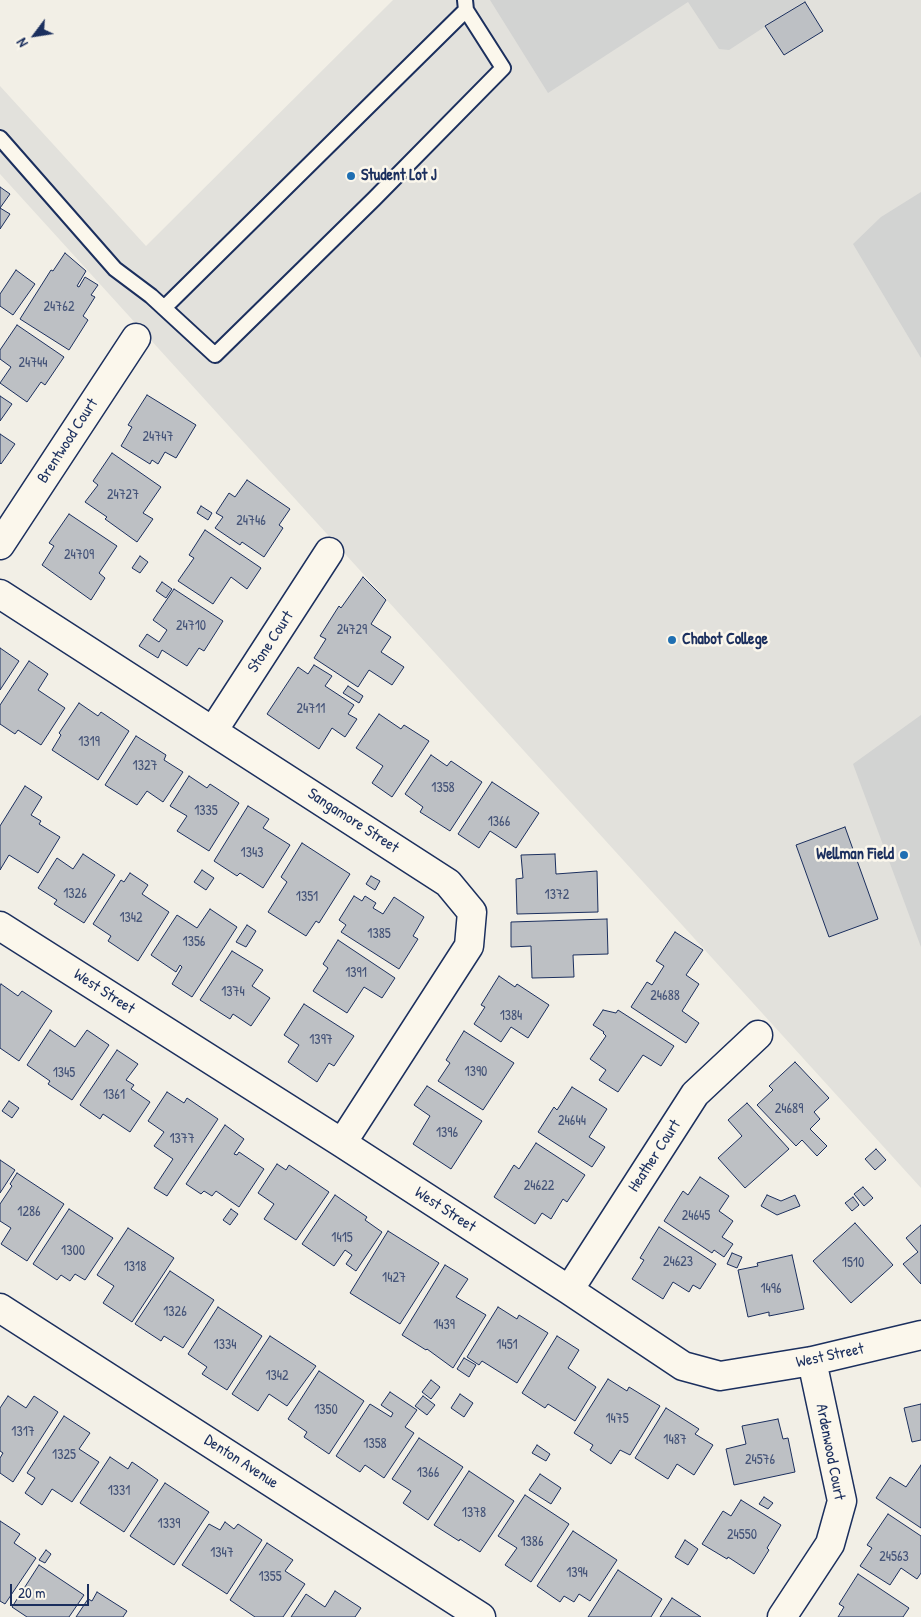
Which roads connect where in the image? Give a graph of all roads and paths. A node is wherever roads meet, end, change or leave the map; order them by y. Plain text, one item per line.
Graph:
1 (466, 5) edge
2 (0, 138) edge
3 (164, 308) junction
4 (136, 338) dead end
5 (0, 545) edge
6 (329, 552) dead end
7 (0, 594) edge
8 (213, 731) junction
9 (0, 926) edge
10 (758, 1035) dead end
11 (342, 1143) junction
12 (570, 1290) junction
13 (0, 1308) edge
14 (921, 1335) edge
15 (812, 1361) junction
16 (481, 1617) edge
17 (782, 1617) edge

1 - 3 lane
1 - 3 lane
2 - 3 lane
4 - 5 street, Brentwood Court
6 - 8 street, Stone Court
7 - 8 street, Sangamore Street
8 - 11 street, Sangamore Street
9 - 11 street, West Street
10 - 12 street, Heather Court
11 - 12 street, West Street
12 - 15 street, West Street
13 - 16 street, Denton Avenue
14 - 15 street, West Street
15 - 17 street, Ardenwood Court

